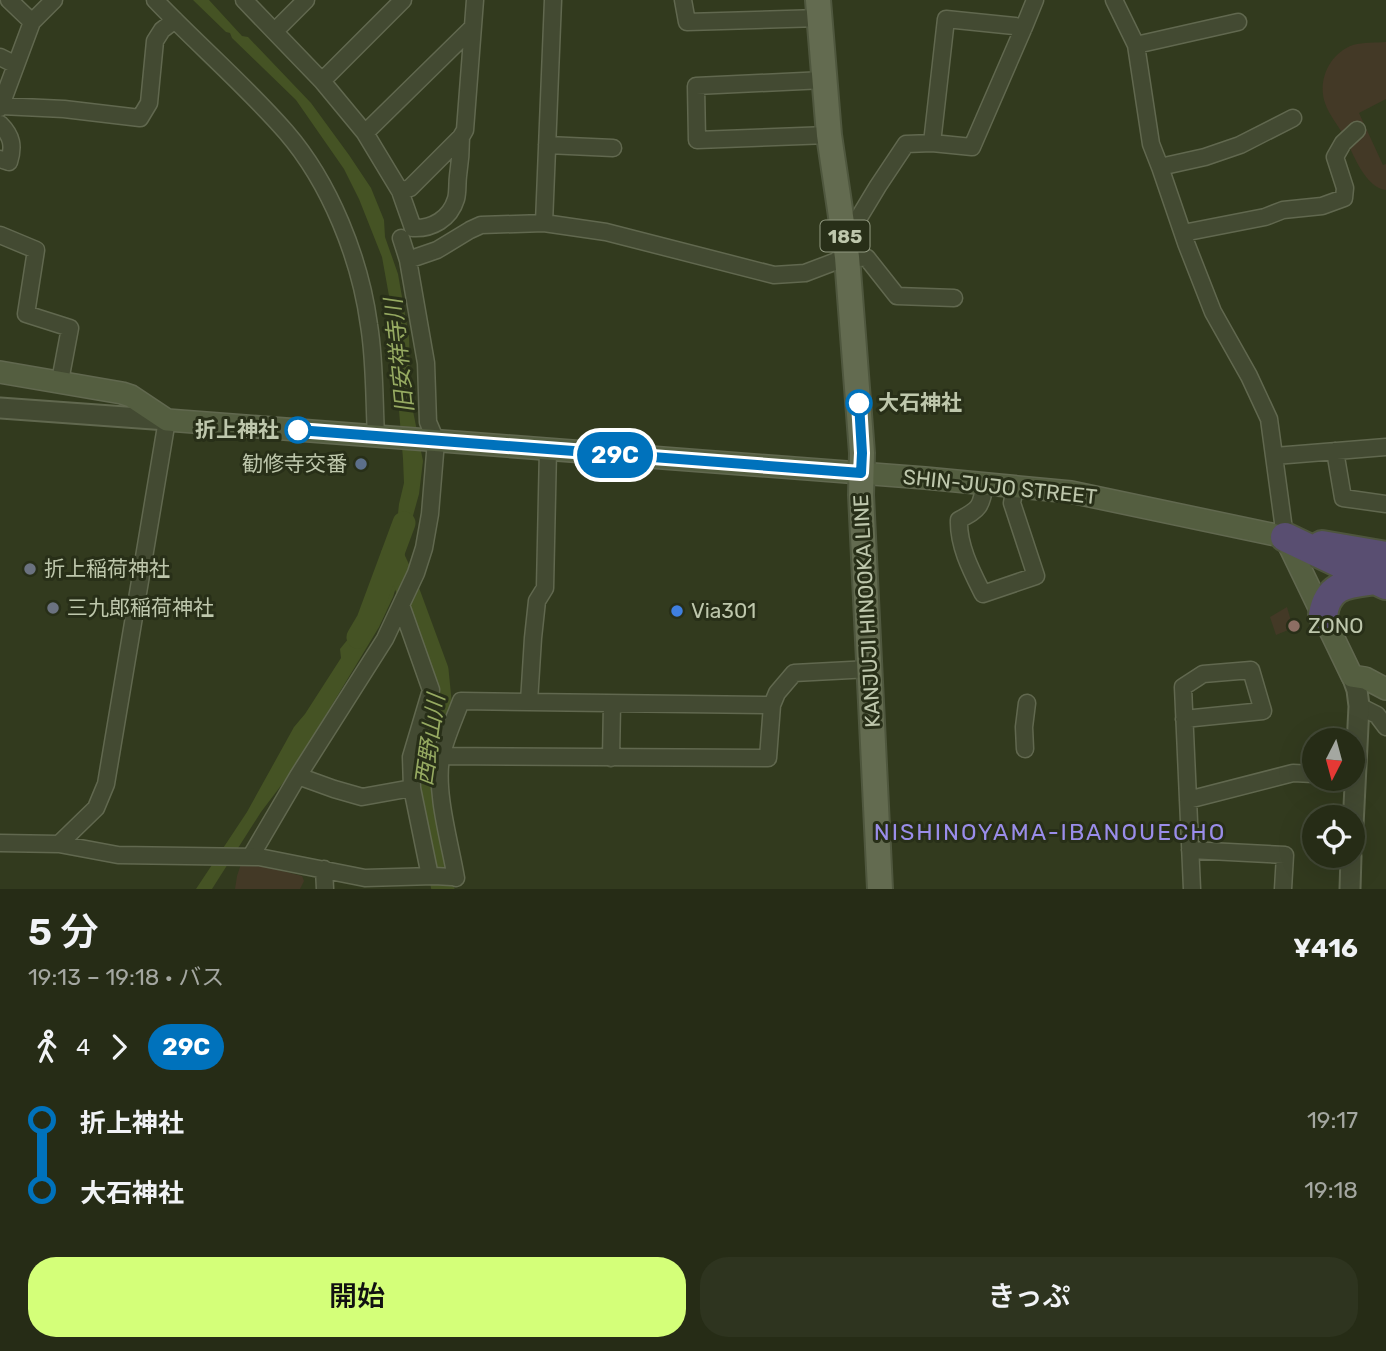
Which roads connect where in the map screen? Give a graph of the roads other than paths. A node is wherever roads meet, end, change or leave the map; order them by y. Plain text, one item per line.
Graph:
1 (9, 0) edge
2 (54, 0) edge
3 (155, 0) edge
4 (244, 0) edge
5 (306, 0) edge
6 (403, 0) edge
7 (475, 0) edge
8 (553, 0) edge
9 (683, 0) edge
10 (1035, 0) edge
11 (1114, 0) edge
12 (819, 9) edge
13 (174, 20) junction
14 (32, 22) junction
15 (1238, 22) dead end
16 (1024, 27) junction
17 (472, 28) junction
18 (275, 31) junction
19 (1136, 45) junction
20 (0, 57) edge
21 (16, 65) junction
22 (824, 80) junction
23 (322, 81) junction
24 (1, 107) edge
25 (1293, 118) dead end
26 (0, 124) edge
27 (1357, 130) dead end
28 (365, 133) junction
29 (830, 135) junction
30 (461, 137) junction
31 (932, 143) junction
32 (547, 145) junction
33 (613, 148) dead end
34 (0, 159) edge
35 (1160, 167) junction
36 (400, 191) junction
37 (544, 223) junction
38 (1183, 233) junction
39 (0, 235) edge
40 (401, 238) dead end
41 (847, 248) junction
42 (408, 260) junction
43 (954, 298) dead end
44 (0, 372) edge
45 (60, 381) junction
46 (0, 408) edge
47 (167, 420) junction
48 (385, 437) junction
49 (432, 441) junction
50 (1386, 447) edge
51 (548, 449) junction
52 (1335, 451) junction
53 (1275, 456) junction
54 (861, 473) junction
55 (985, 483) junction
56 (1014, 487) junction
57 (1386, 504) edge
58 (1285, 537) junction
59 (1383, 574) edge
60 (401, 605) junction
61 (1323, 615) junction
62 (870, 669) junction
63 (1352, 676) junction
64 (1386, 689) edge
65 (529, 702) junction
66 (1027, 703) dead end
67 (612, 704) junction
68 (772, 705) junction
69 (1359, 706) junction
70 (1184, 719) junction
71 (1386, 727) edge
72 (1357, 728) edge
73 (1025, 750) dead end
74 (442, 756) junction
75 (611, 758) junction
76 (1302, 773) edge
77 (298, 776) junction
78 (412, 789) junction
79 (1188, 800) junction
80 (0, 843) edge
81 (59, 844) junction
82 (1190, 850) junction
83 (244, 857) junction
84 (1351, 868) edge
85 (324, 869) junction
86 (432, 876) junction
87 (325, 889) edge
88 (880, 889) edge
89 (1192, 889) edge
90 (1283, 889) edge
91 (1350, 889) edge

1 - 14 street
2 - 14 street
3 - 13 street
4 - 18 street
5 - 18 street
6 - 23 street
7 - 17 street
8 - 32 street
9 - 12 street
10 - 16 street
11 - 19 street
12 - 22 main road, KANJUJI HINOOKA LINE / 185
13 - 24 street
13 - 48 street
14 - 21 street
15 - 19 street
16 - 31 street
16 - 31 street
17 - 28 street
17 - 30 street
18 - 23 street
19 - 35 street
20 - 21 street
21 - 24 street
22 - 29 main road, KANJUJI HINOOKA LINE / 185
22 - 29 street
23 - 28 street
25 - 35 street
26 - 34 street
27 - 38 street
28 - 36 street
29 - 41 main road, KANJUJI HINOOKA LINE / 185
30 - 36 street
30 - 36 street
31 - 41 street
32 - 33 street
32 - 37 street
35 - 38 street
37 - 41 street
37 - 42 street
38 - 53 street
39 - 45 street
40 - 42 street
41 - 43 street
41 - 54 main road, KANJUJI HINOOKA LINE / 185
42 - 49 street
44 - 45 main road
45 - 47 main road
46 - 47 street, SHIN-JUJO STREET
47 - 48 main road, SHIN-JUJO STREET
47 - 81 street
48 - 49 main road, SHIN-JUJO STREET
49 - 51 main road, SHIN-JUJO STREET
49 - 60 street
50 - 52 street
51 - 54 main road, SHIN-JUJO STREET
51 - 65 street
52 - 53 street
52 - 57 street
53 - 58 street
54 - 55 main road, SHIN-JUJO STREET
54 - 62 main road, KANJUJI HINOOKA LINE / 185
55 - 56 main road, SHIN-JUJO STREET
55 - 56 street
56 - 58 main road, SHIN-JUJO STREET
58 - 59 highway
58 - 61 main road
59 - 61 highway
60 - 77 street
60 - 78 street
61 - 63 main road
62 - 68 street
62 - 88 main road, KANJUJI HINOOKA LINE / 185
63 - 64 main road
63 - 69 street
65 - 67 street
65 - 74 street
66 - 73 street
67 - 68 street
67 - 75 street
68 - 75 street
69 - 71 street
69 - 72 street
70 - 70 street
70 - 79 street
74 - 75 street
74 - 86 street
76 - 79 street
77 - 78 street
77 - 83 street
78 - 86 street
79 - 82 street
80 - 81 street
81 - 83 street
82 - 89 street
82 - 90 street
83 - 85 street
84 - 91 street
85 - 86 street
85 - 87 street

